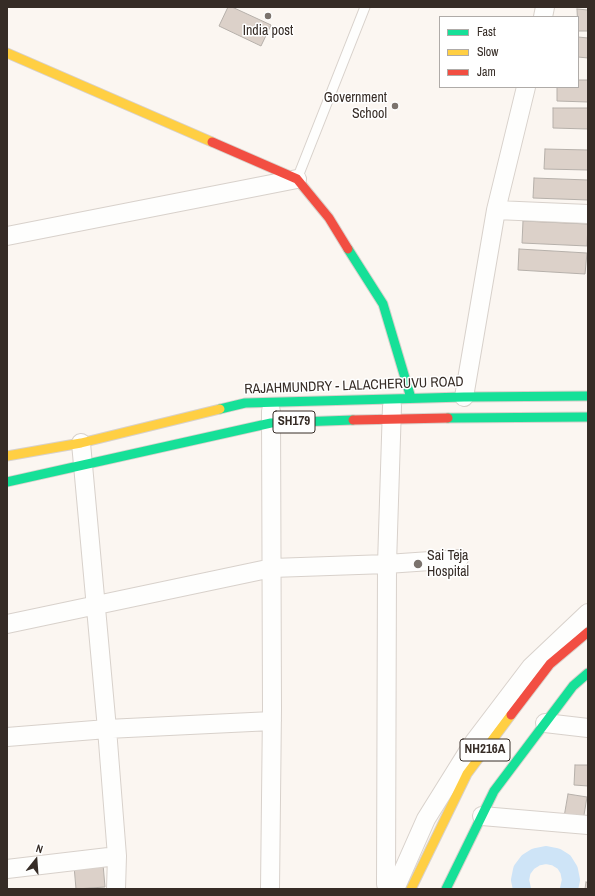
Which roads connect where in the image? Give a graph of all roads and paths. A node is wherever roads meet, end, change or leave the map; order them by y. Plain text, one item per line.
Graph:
1 (365, 7) edge
2 (7, 53) edge
3 (526, 88) edge
4 (297, 178) junction
5 (496, 210) junction
6 (588, 214) edge
7 (7, 236) edge
8 (588, 396) edge
9 (464, 397) junction
10 (392, 398) junction
11 (411, 398) junction
12 (271, 402) junction
13 (588, 417) edge
14 (391, 418) junction
15 (271, 423) junction
16 (81, 443) junction
17 (7, 456) edge
18 (83, 466) junction
19 (7, 482) edge
20 (459, 559) dead end
21 (387, 564) junction
22 (272, 568) junction
23 (96, 606) junction
24 (588, 613) edge
25 (7, 624) edge
26 (588, 632) edge
27 (588, 673) edge
28 (272, 721) junction
29 (545, 723) junction
30 (588, 728) edge
31 (107, 729) junction
32 (7, 737) edge
33 (482, 816) junction
34 (588, 825) edge
35 (116, 856) junction
36 (7, 869) edge
37 (401, 888) edge
38 (116, 889) edge
39 (270, 889) edge
40 (446, 889) edge

1 - 4 lane
2 - 4 main road
3 - 5 street
4 - 7 street
4 - 11 main road
5 - 6 street
5 - 9 street
8 - 9 main road, RAJAHMUNDRY - LALACHERUVU ROAD / SH179
9 - 11 main road, RAJAHMUNDRY - LALACHERUVU ROAD / SH179
10 - 11 main road, RAJAHMUNDRY - LALACHERUVU ROAD / SH179
10 - 12 main road, RAJAHMUNDRY - LALACHERUVU ROAD / SH179
10 - 14 street
12 - 15 street
12 - 16 main road, RAJAHMUNDRY - LALACHERUVU ROAD / SH179
13 - 14 main road, SH179
14 - 15 main road, SH179
14 - 21 street
15 - 18 main road, SH179
15 - 22 street
16 - 17 main road, RAJAHMUNDRY - LALACHERUVU ROAD / SH179
16 - 18 street
18 - 19 main road, SH179
18 - 23 street
20 - 21 street
21 - 22 street
21 - 37 street
22 - 23 street
22 - 28 street
23 - 25 street
23 - 31 street
24 - 37 street
26 - 37 main road, NH216A
27 - 29 main road, NH216A
28 - 31 street
28 - 39 street
29 - 30 street
29 - 33 main road, NH216A
31 - 32 street
31 - 35 street
33 - 34 street
33 - 40 main road, NH216A
35 - 36 street
35 - 38 street

